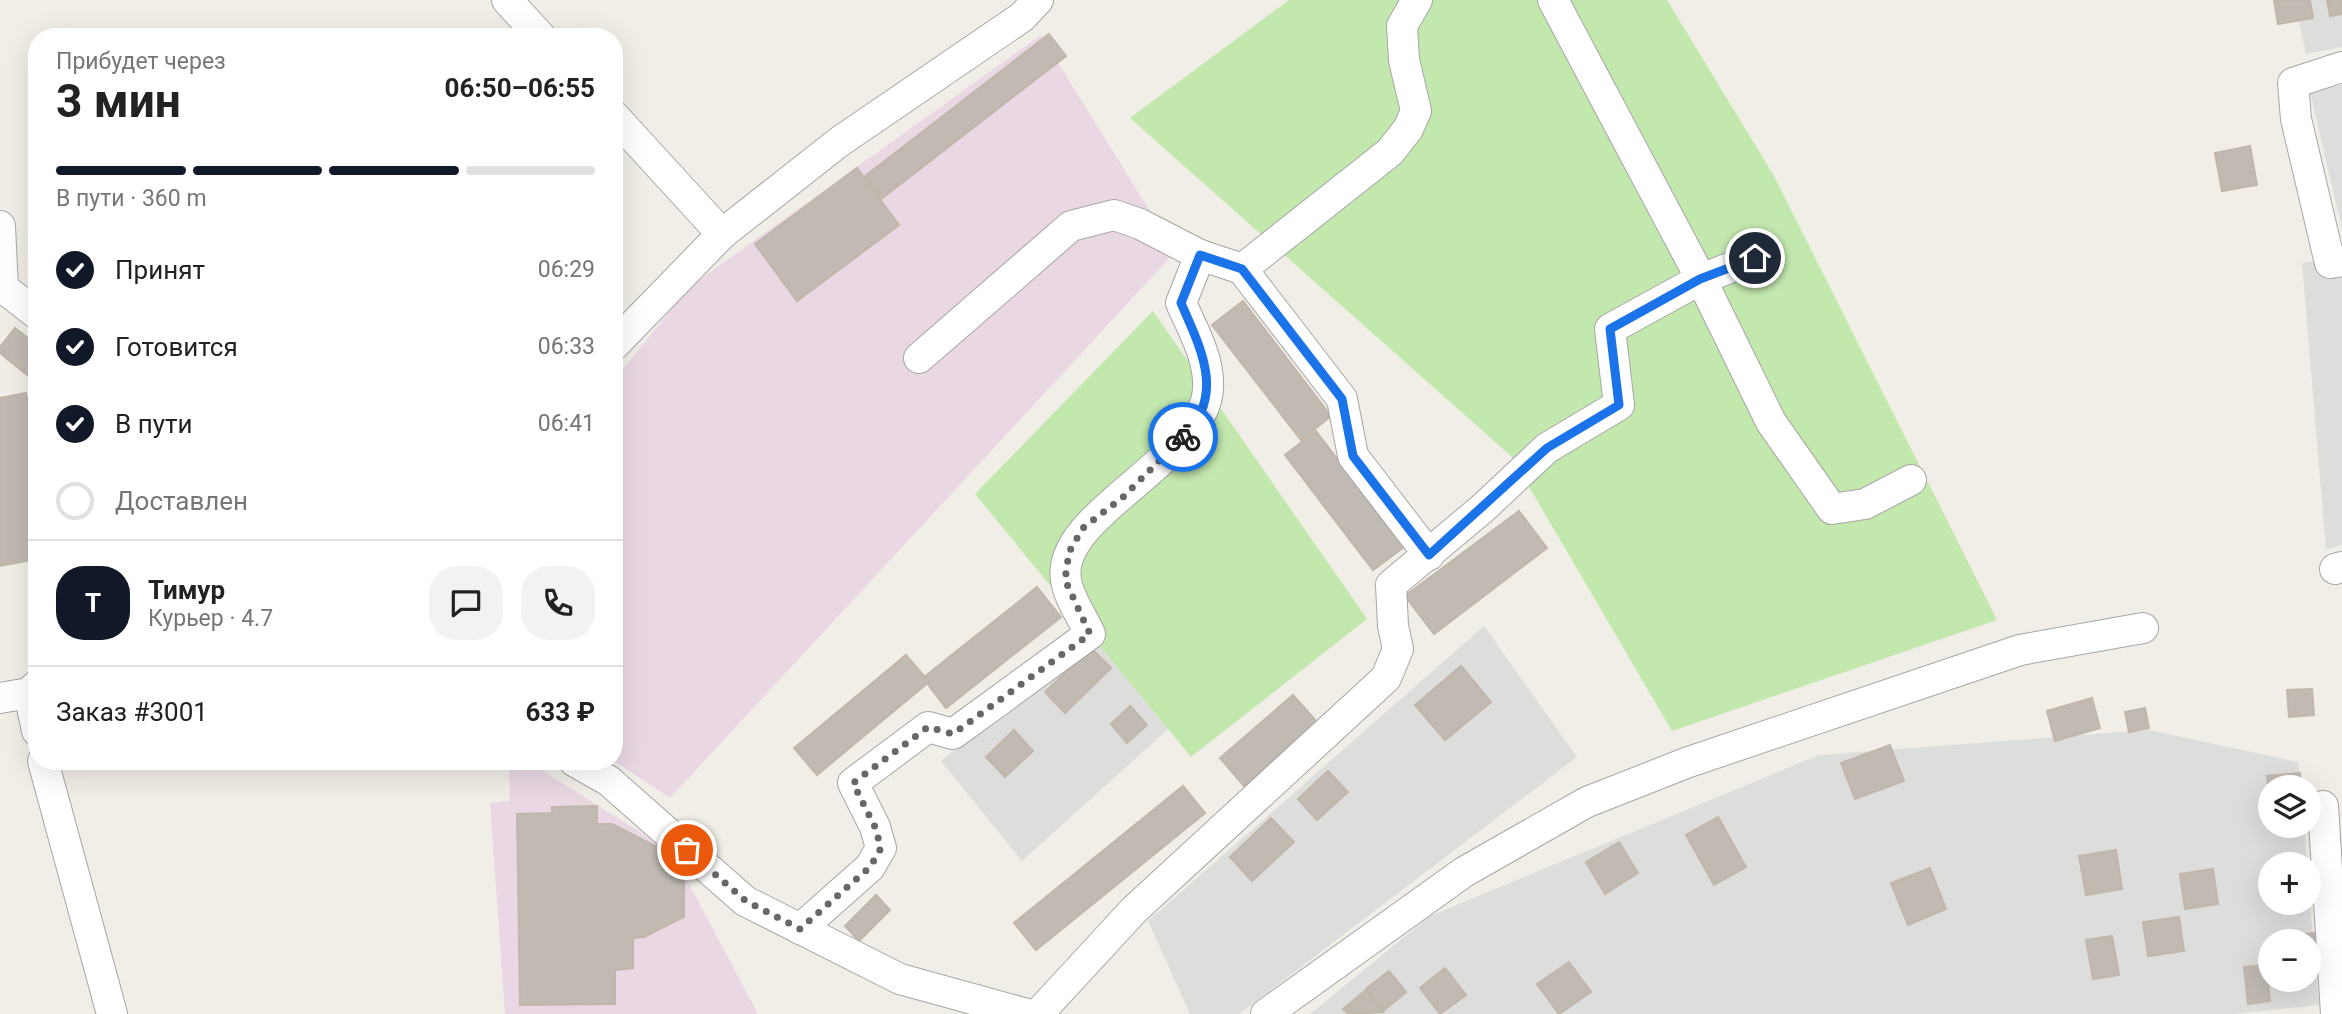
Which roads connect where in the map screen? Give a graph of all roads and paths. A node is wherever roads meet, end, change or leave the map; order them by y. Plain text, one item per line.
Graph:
1 (507, 0) edge
2 (1038, 0) edge
3 (1417, 0) edge
4 (1553, 0) edge
5 (533, 28) edge
6 (2342, 67) edge
7 (623, 126) edge
8 (0, 226) edge
9 (722, 234) junction
10 (1200, 255) junction
11 (1755, 258) dead end
12 (2336, 262) edge
13 (1242, 269) junction
14 (1700, 279) junction
15 (28, 307) edge
16 (623, 336) edge
17 (919, 358) dead end
18 (1911, 480) dead end
19 (1429, 555) junction
20 (2143, 628) dead end
21 (45, 770) edge
22 (590, 770) edge
23 (2323, 806) dead end
24 (800, 929) junction
25 (112, 1014) edge
26 (1027, 1014) edge
27 (1038, 1014) edge
28 (1266, 1014) edge
29 (2336, 1014) edge

1 - 5 street
2 - 9 street
3 - 13 street
4 - 14 street
6 - 12 street
7 - 9 street
8 - 15 street
9 - 16 street
10 - 13 street
10 - 17 street
10 - 24 street
11 - 14 street
13 - 19 street
14 - 18 street
14 - 19 street
19 - 27 street
20 - 28 street
21 - 25 street
22 - 24 street
23 - 29 street
24 - 26 street

